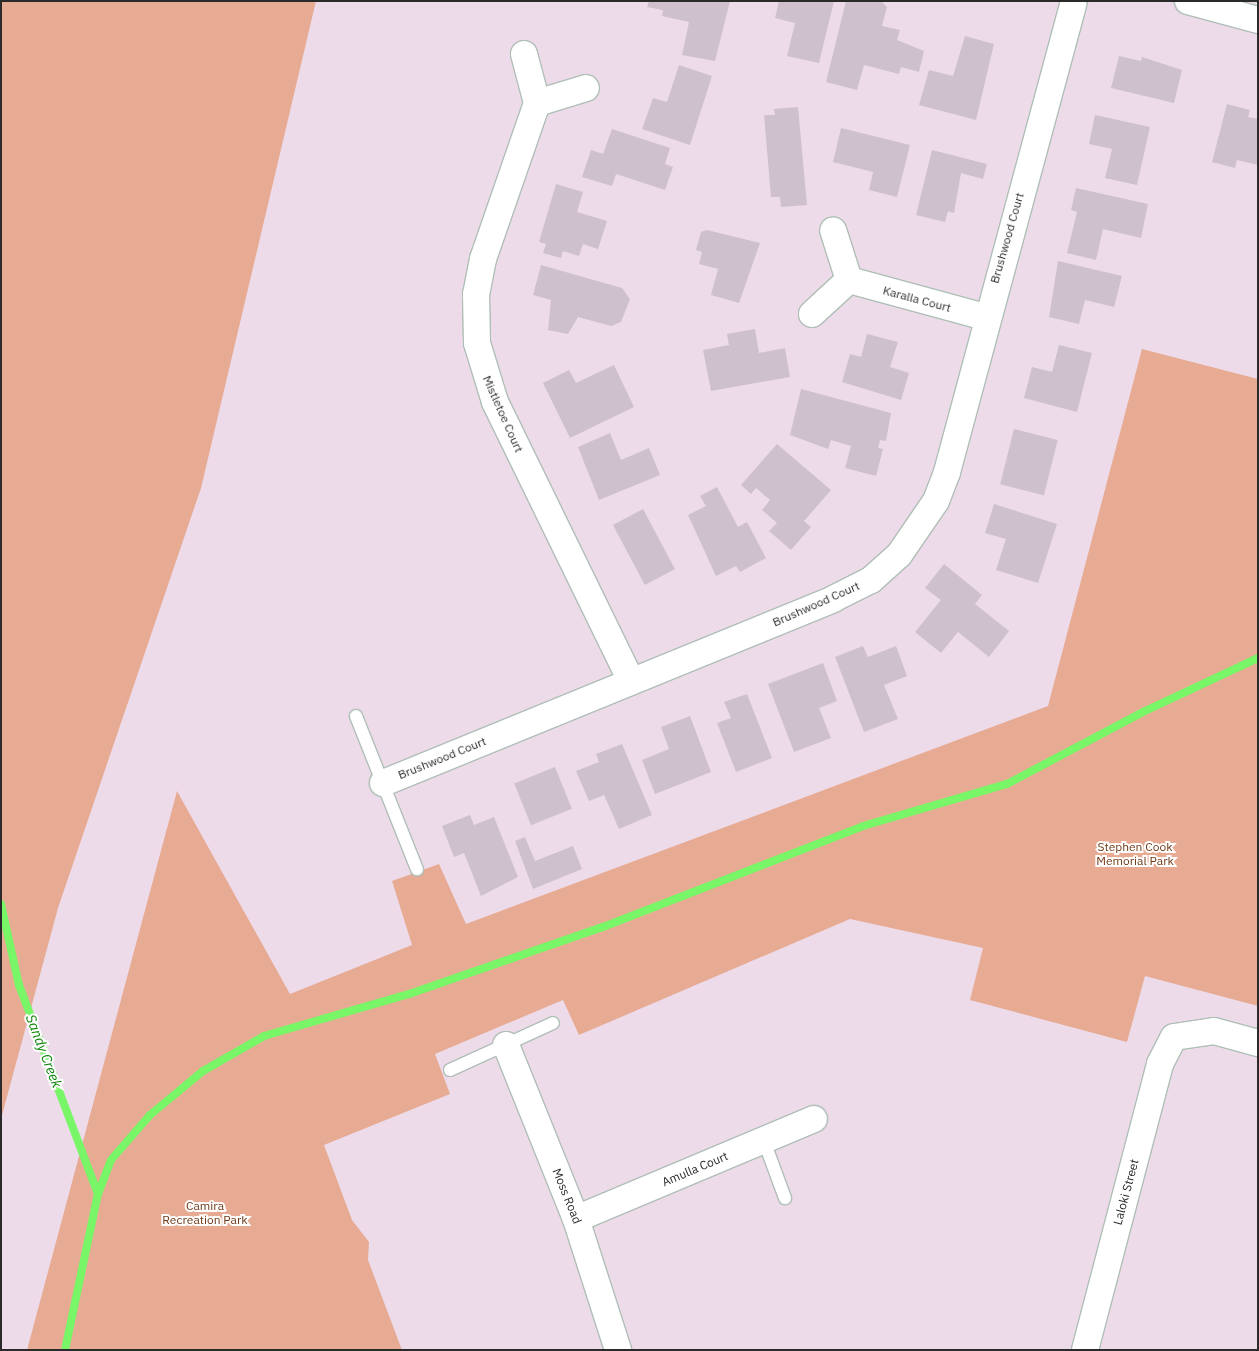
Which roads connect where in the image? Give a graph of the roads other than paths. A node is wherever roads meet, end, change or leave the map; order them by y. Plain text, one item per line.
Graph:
1 (1188, 1) edge
2 (1078, 2) edge
3 (1258, 20) edge
4 (524, 54) dead end
5 (586, 88) dead end
6 (537, 103) junction
7 (833, 230) dead end
8 (849, 280) junction
9 (812, 314) dead end
10 (985, 317) junction
11 (631, 681) junction
12 (356, 716) dead end
13 (383, 783) junction
14 (417, 869) dead end
15 (553, 1023) dead end
16 (1258, 1043) edge
17 (506, 1045) junction
18 (450, 1070) dead end
19 (814, 1119) dead end
20 (764, 1141) junction
21 (785, 1198) dead end
22 (576, 1219) junction
23 (618, 1350) edge
24 (1085, 1350) edge

1 - 3 street
2 - 10 street, Brushwood Court
4 - 6 street
5 - 6 street
6 - 11 street, Mistletoe Court
7 - 8 street
8 - 9 street
8 - 10 street, Karalla Court
10 - 11 street, Brushwood Court
11 - 13 street, Brushwood Court
12 - 13 lane
13 - 14 lane
15 - 17 lane
16 - 24 street, Laloki Street
17 - 18 lane
17 - 22 street, Moss Road
19 - 20 street, Amulla Court
20 - 21 lane
20 - 22 street, Amulla Court
22 - 23 street, Moss Road

